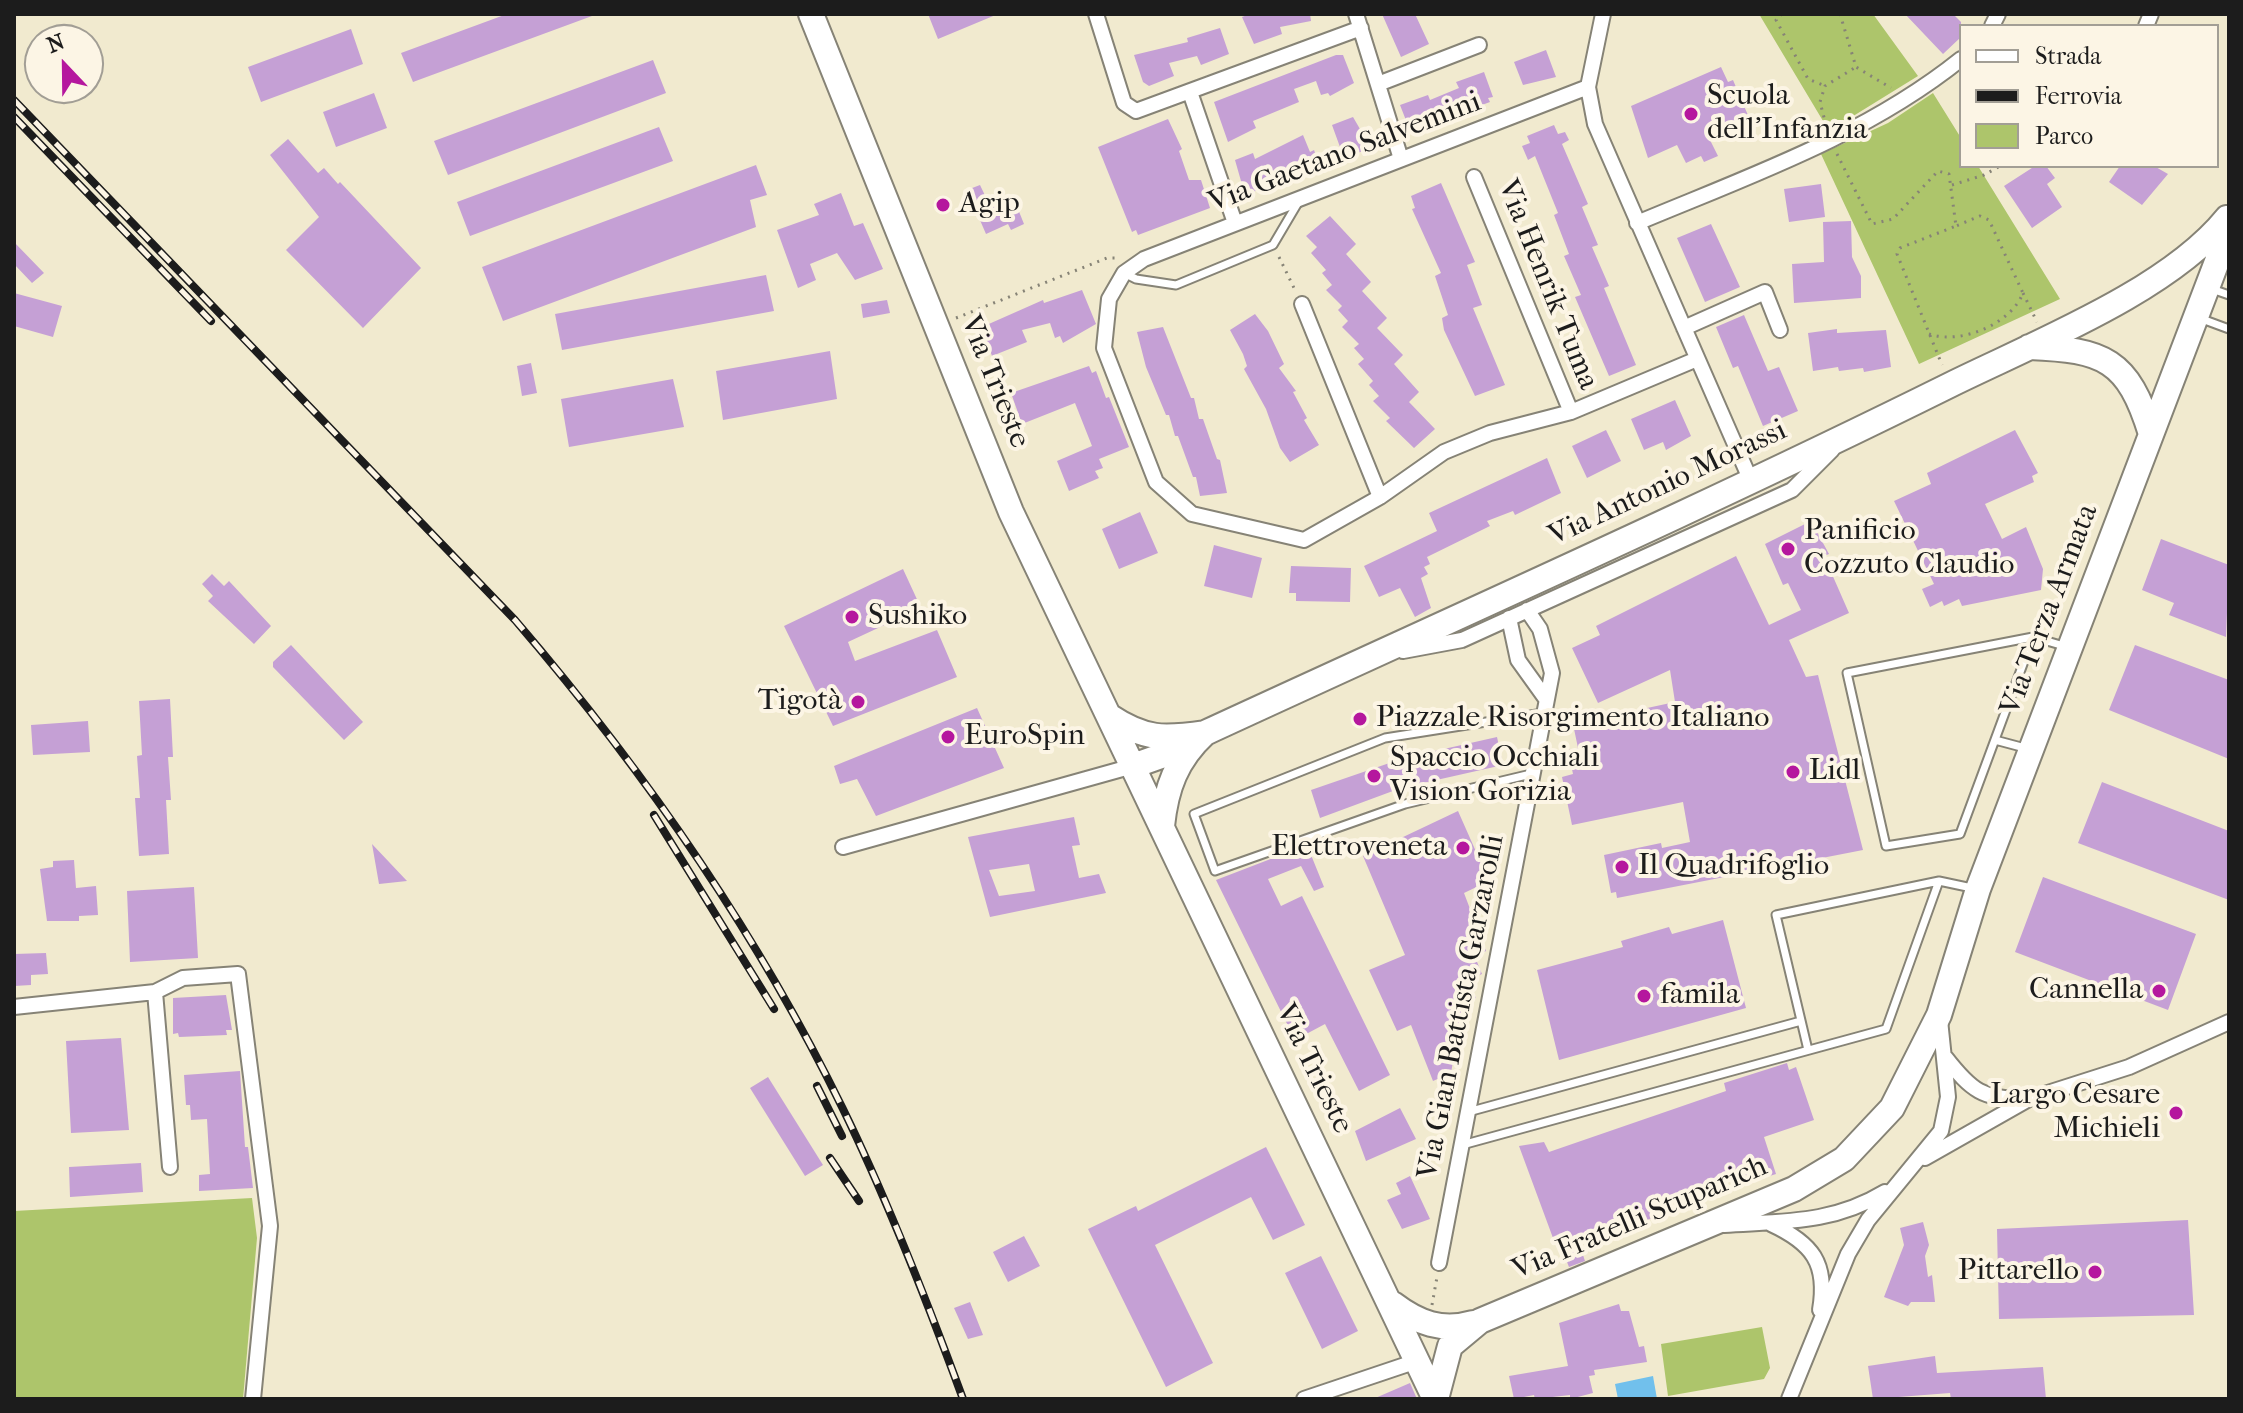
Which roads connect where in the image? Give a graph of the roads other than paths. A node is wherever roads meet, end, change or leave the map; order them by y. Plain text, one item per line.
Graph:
1 (811, 14) edge
2 (1096, 14) edge
3 (1603, 14) edge
4 (1358, 21) edge
5 (1479, 45) dead end
6 (1959, 60) edge
7 (1378, 84) junction
8 (1588, 87) junction
9 (1190, 92) junction
10 (1401, 159) junction
11 (1474, 177) dead end
12 (1302, 198) junction
13 (2229, 217) edge
14 (1235, 223) junction
15 (1637, 223) junction
16 (2229, 230) edge
17 (1124, 273) junction
18 (2218, 291) edge
19 (1302, 304) road end
20 (2196, 317) junction
21 (1684, 328) junction
22 (2229, 329) edge
23 (1780, 330) dead end
24 (2033, 336) junction
25 (1697, 359) junction
26 (1571, 412) junction
27 (2151, 434) junction
28 (1843, 438) junction
29 (1751, 481) junction
30 (1380, 497) junction
31 (1527, 610) junction
32 (1509, 618) junction
33 (2033, 637) junction
34 (2070, 647) junction
35 (1366, 659) junction
36 (1545, 706) junction
37 (1109, 716) junction
38 (1199, 739) junction
39 (1995, 740) junction
40 (2031, 749) junction
41 (1133, 766) junction
42 (1534, 773) junction
43 (1162, 829) junction
44 (843, 847) dead end
45 (1939, 881) junction
46 (1978, 889) junction
47 (155, 992) junction
48 (14, 1007) edge
49 (1939, 1015) junction
50 (1801, 1021) junction
51 (2229, 1022) edge
52 (1808, 1050) junction
53 (1945, 1057) junction
54 (2029, 1099) junction
55 (1892, 1108) joint
56 (1468, 1112) junction
57 (1462, 1145) junction
58 (1915, 1165) junction
59 (170, 1167) dead end
60 (1892, 1188) junction
61 (1768, 1222) junction
62 (1708, 1226) junction
63 (1439, 1263) road end
64 (1390, 1302) junction
65 (1480, 1321) junction
66 (1817, 1326) junction
67 (1450, 1346) junction
68 (1417, 1361) junction
69 (253, 1399) edge
70 (1304, 1399) edge
71 (1436, 1399) edge
72 (1789, 1399) edge

1 - 37 main road, Via Trieste
2 - 9 street
3 - 8 street
4 - 7 street
4 - 9 street
5 - 7 street
6 - 15 street
7 - 10 street
8 - 10 street, Via Gaetano Salvemini
8 - 15 street
9 - 14 street
10 - 12 street, Via Gaetano Salvemini
11 - 26 street, Via Henrik Tuma
12 - 14 street, Via Gaetano Salvemini
12 - 17 lane
13 - 24 main road, Via Antonio Morassi
14 - 17 street, Via Gaetano Salvemini
15 - 21 street
16 - 18 main road, Via Terza Armata
17 - 30 street, Via Henrik Tuma
18 - 20 main road, Via Terza Armata
19 - 30 street
20 - 22 lane
20 - 27 main road, Via Terza Armata
21 - 23 street
21 - 25 street
24 - 27 main road
24 - 28 main road, Via Antonio Morassi
25 - 26 street, Via Henrik Tuma
25 - 29 street
26 - 30 street, Via Henrik Tuma
27 - 34 main road, Via Terza Armata
28 - 29 main road, Via Antonio Morassi
28 - 31 street
29 - 35 main road, Via Antonio Morassi
31 - 32 street
31 - 36 street, Via Gian Battista Garzarolli
32 - 35 street
32 - 36 street
33 - 34 lane
33 - 39 lane
33 - 39 lane
34 - 40 main road, Via Terza Armata
35 - 38 main road, Via Antonio Morassi
36 - 42 street, Via Gian Battista Garzarolli
36 - 42 lane
37 - 38 main road, Via Antonio Morassi
37 - 41 main road, Via Trieste
38 - 41 main road
38 - 43 main road
39 - 40 lane
40 - 46 main road, Via Terza Armata
41 - 43 main road, Via Trieste
41 - 44 street
42 - 56 street, Via Gian Battista Garzarolli
43 - 64 main road, Via Trieste
45 - 46 lane
45 - 50 lane
45 - 52 lane
46 - 49 main road, Via Terza Armata
47 - 48 street
47 - 59 street
47 - 69 street
49 - 53 street, Via Terza Armata
49 - 55 main road, Via Terza Armata
50 - 52 lane
50 - 56 lane
51 - 54 street
52 - 57 lane
53 - 54 street
53 - 58 street, Via Terza Armata
54 - 58 street
55 - 62 main road, Via Fratelli Stuparich
56 - 57 street, Via Gian Battista Garzarolli
57 - 63 street, Via Gian Battista Garzarolli
58 - 60 street, Via Terza Armata
60 - 61 street
60 - 66 street, Via Terza Armata
61 - 62 street
61 - 66 street, Via Terza Armata
62 - 65 main road, Via Fratelli Stuparich
64 - 65 main road
64 - 68 main road, Via Trieste
65 - 67 main road, Via Fratelli Stuparich
66 - 72 street, Via Terza Armata
67 - 68 main road, Via Fratelli Stuparich
67 - 71 main road
68 - 70 street
68 - 71 main road, Via Trieste

